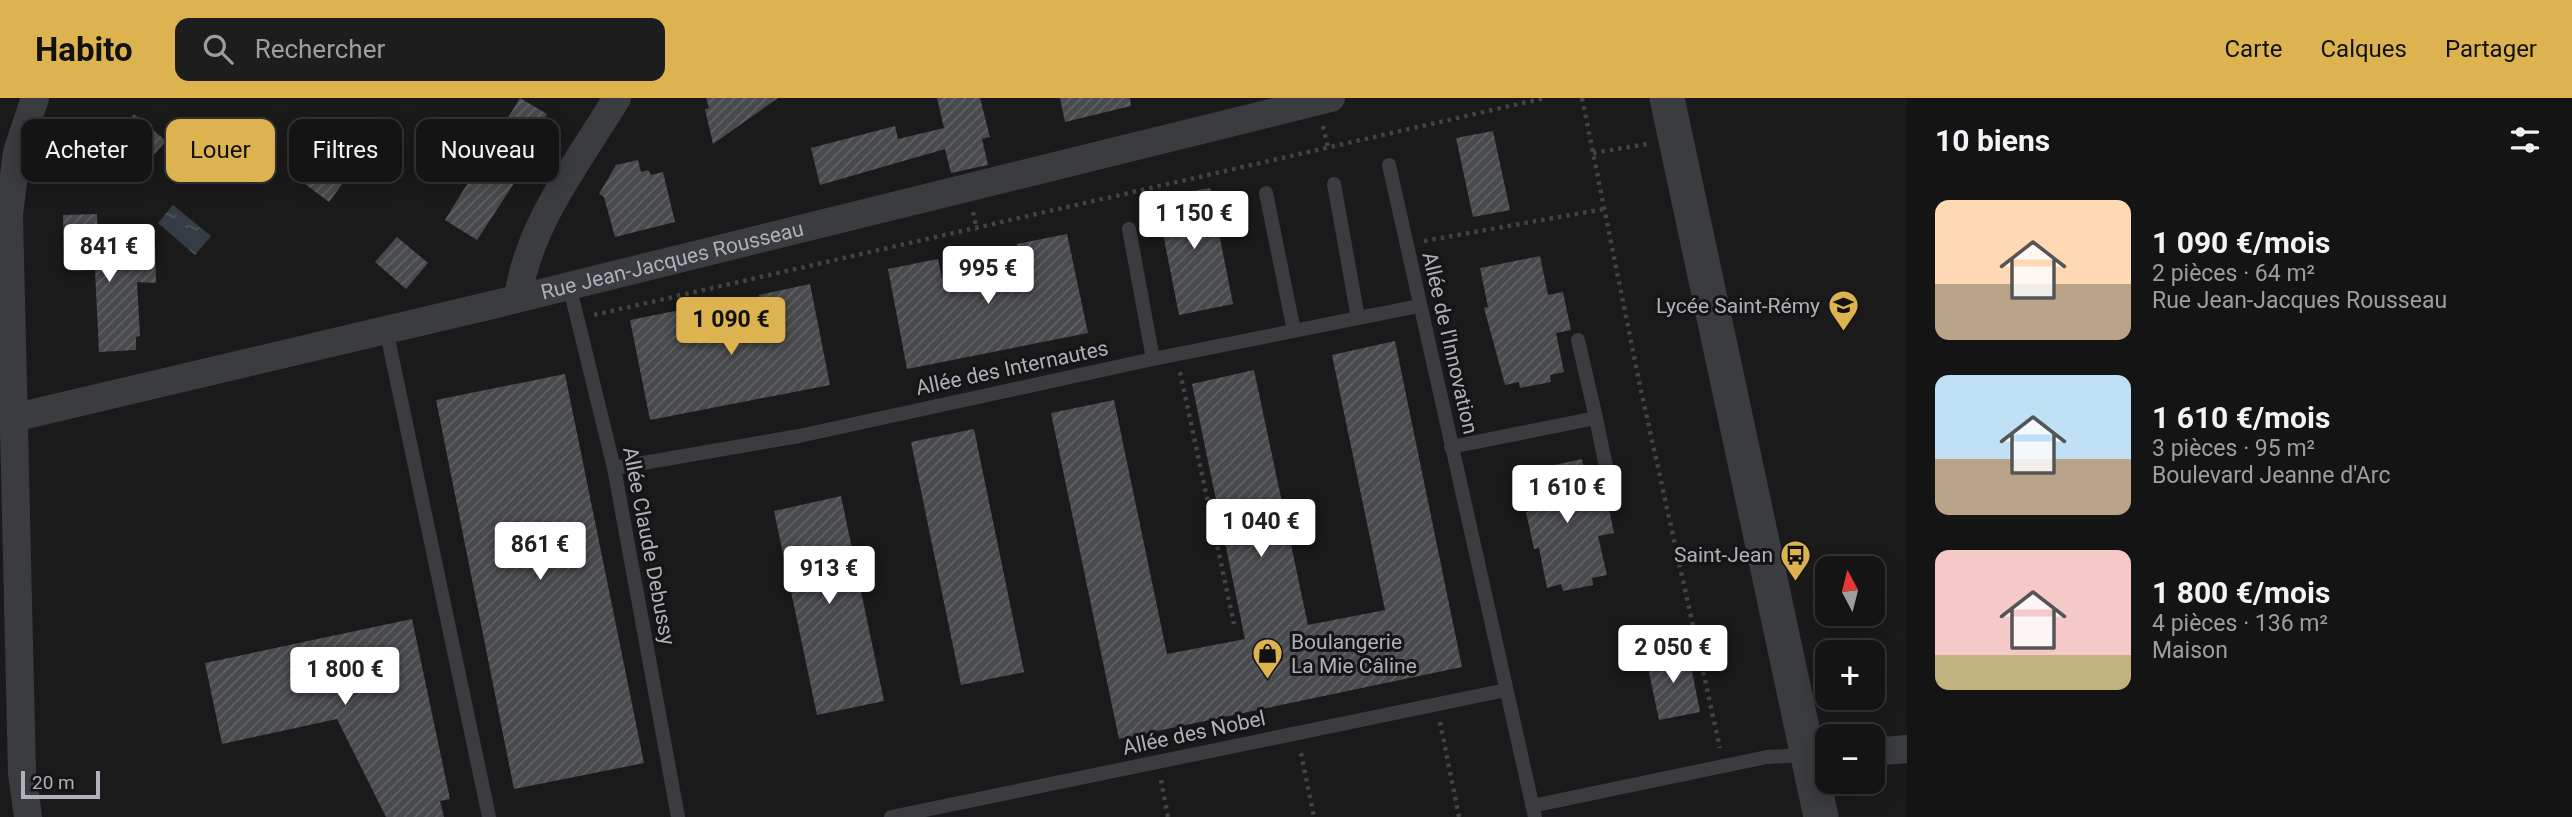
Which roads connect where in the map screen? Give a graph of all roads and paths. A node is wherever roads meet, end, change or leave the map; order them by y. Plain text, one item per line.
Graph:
1 (35, 98) edge
2 (617, 98) edge
3 (1331, 98) edge
4 (1545, 98) edge
5 (1582, 98) edge
6 (1667, 98) edge
7 (1676, 139) junction
8 (1593, 153) junction
9 (1389, 165) dead end
10 (1334, 184) dead end
11 (1266, 193) dead end
12 (1604, 209) junction
13 (1129, 229) dead end
14 (1406, 244) junction
15 (566, 286) junction
16 (518, 298) junction
17 (1419, 306) junction
18 (1358, 318) junction
19 (577, 319) junction
20 (386, 329) junction
21 (1294, 331) junction
22 (1578, 340) dead end
23 (1176, 354) junction
24 (1153, 359) junction
25 (1596, 418) junction
26 (7, 421) edge
27 (1451, 447) junction
28 (614, 468) junction
29 (1612, 496) dead end
30 (1234, 624) dead end
31 (1506, 690) junction
32 (1437, 705) junction
33 (1297, 733) junction
34 (1815, 746) edge
35 (1907, 749) edge
36 (1885, 751) edge
37 (1815, 755) edge
38 (1158, 762) junction
39 (1724, 766) junction
40 (1820, 794) edge
41 (1533, 811) edge
42 (28, 817) edge
43 (489, 817) edge
44 (678, 817) edge
45 (891, 817) edge
46 (1168, 817) edge
47 (1314, 817) edge
48 (1459, 817) edge
49 (1821, 817) edge

1 - 26 street
2 - 16 street
3 - 15 street, Rue Jean-Jacques Rousseau
4 - 19 path
5 - 8 path
6 - 7 street
7 - 8 path
7 - 34 street
8 - 12 path
9 - 14 lane, Allée de l'Innovation
10 - 18 lane
11 - 21 lane
12 - 14 path
12 - 39 path
13 - 24 lane
14 - 17 lane, Allée de l'Innovation
15 - 16 street, Rue Jean-Jacques Rousseau
15 - 19 lane, Allée Claude Debussy
16 - 20 street, Rue Jean-Jacques Rousseau
17 - 18 lane, Allée des Internautes
17 - 27 lane, Allée de l'Innovation
18 - 21 lane, Allée des Internautes
19 - 28 lane, Allée Claude Debussy
20 - 26 street, Rue Jean-Jacques Rousseau
20 - 43 lane
21 - 23 lane, Allée des Internautes
22 - 25 lane
23 - 24 lane, Allée des Internautes
23 - 30 path
24 - 28 lane, Allée des Internautes
25 - 27 lane
25 - 29 lane
26 - 42 street
27 - 31 lane, Allée de l'Innovation
28 - 44 lane, Allée Claude Debussy
31 - 32 lane, Allée des Nobel
31 - 41 lane, Allée de l'Innovation
32 - 33 lane, Allée des Nobel
32 - 48 path
33 - 38 lane, Allée des Nobel
33 - 47 path
35 - 36 street
37 - 39 lane
38 - 45 lane, Allée des Nobel
38 - 46 path
39 - 41 lane
40 - 49 street

